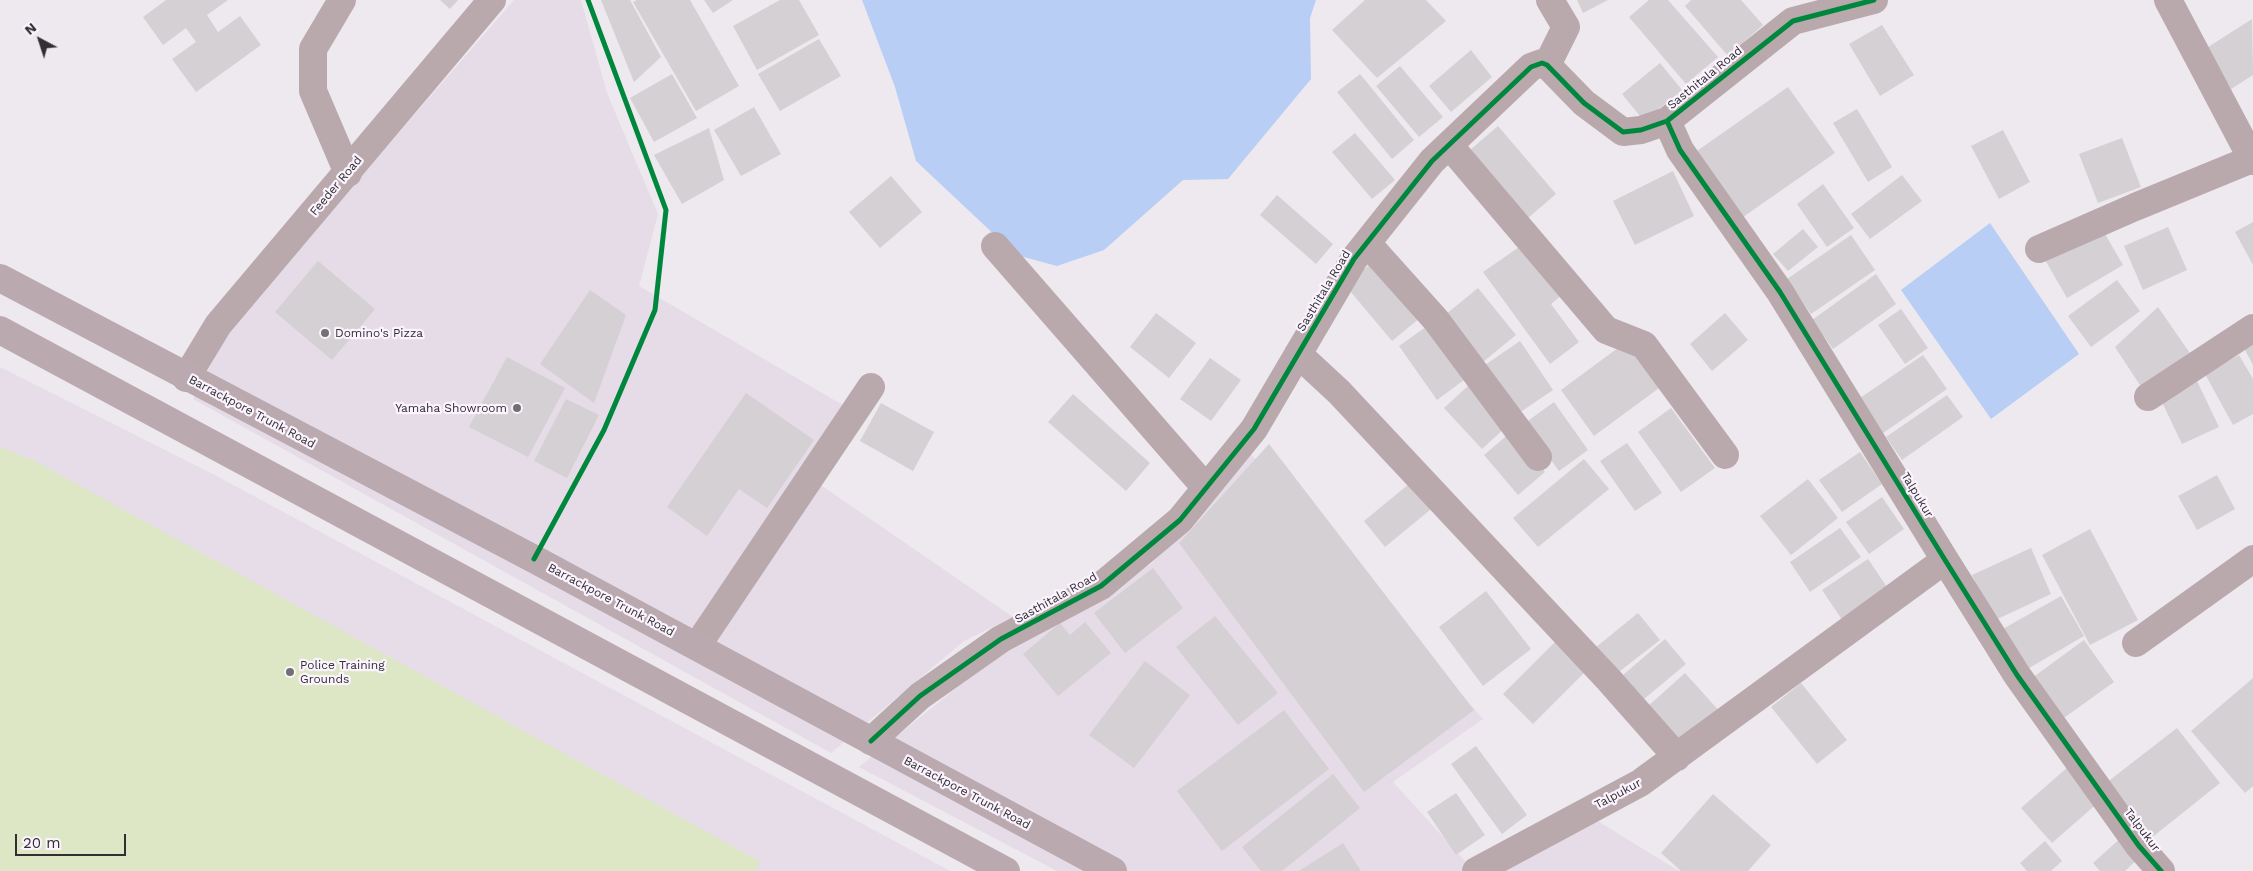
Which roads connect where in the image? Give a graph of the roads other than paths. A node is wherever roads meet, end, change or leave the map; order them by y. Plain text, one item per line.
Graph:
1 (342, 0) edge
2 (492, 0) edge
3 (1550, 0) edge
4 (1874, 0) edge
5 (2168, 0) edge
6 (1790, 10) edge
7 (1547, 66) junction
8 (1667, 121) junction
9 (1449, 145) junction
10 (2253, 160) edge
11 (348, 173) junction
12 (1367, 243) junction
13 (995, 246) dead end
14 (2040, 249) dead end
15 (0, 278) edge
16 (2253, 328) edge
17 (0, 330) edge
18 (1298, 354) junction
19 (186, 378) junction
20 (871, 387) dead end
21 (2148, 397) dead end
22 (1725, 455) dead end
23 (1538, 457) dead end
24 (1206, 488) junction
25 (2253, 559) edge
26 (1944, 560) junction
27 (2136, 644) dead end
28 (698, 646) junction
29 (871, 741) junction
30 (1677, 757) junction
31 (1006, 871) edge
32 (1113, 871) edge
33 (1476, 871) edge
34 (2161, 871) edge

1 - 11 street
2 - 11 street, Feeder Road
3 - 7 street
4 - 6 street, Sasthitala Road
5 - 10 street
6 - 8 street, Sasthitala Road
7 - 8 street, Sasthitala Road
7 - 9 street, Sasthitala Road
8 - 26 street, Talpukur
9 - 12 street, Sasthitala Road
9 - 22 street
10 - 14 street
11 - 19 street, Feeder Road
12 - 18 street, Sasthitala Road
12 - 23 street
13 - 24 street
15 - 19 main road, Barrackpore Trunk Road
16 - 21 street
17 - 31 main road
18 - 24 street, Sasthitala Road
18 - 30 street
19 - 28 main road, Barrackpore Trunk Road
20 - 28 street
24 - 29 street, Sasthitala Road
25 - 27 street
26 - 30 street, Talpukur
26 - 34 street, Talpukur
28 - 29 main road, Barrackpore Trunk Road
29 - 32 main road, Barrackpore Trunk Road
30 - 33 street, Talpukur

